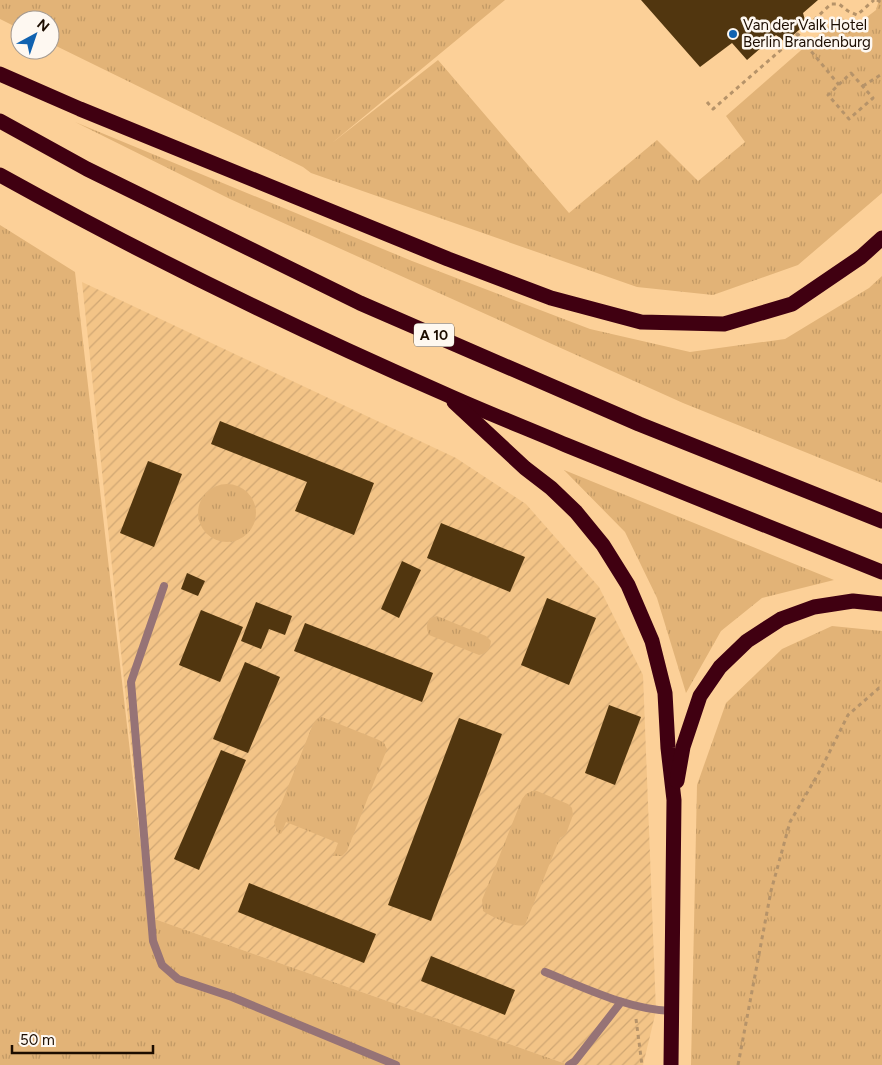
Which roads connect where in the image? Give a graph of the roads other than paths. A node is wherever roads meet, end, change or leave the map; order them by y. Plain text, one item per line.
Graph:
1 (0, 74) edge
2 (0, 120) edge
3 (0, 175) edge
4 (882, 238) edge
5 (446, 395) junction
6 (882, 521) edge
7 (882, 572) edge
8 (164, 586) dead end
9 (882, 604) edge
10 (674, 800) junction
11 (544, 972) dead end
12 (621, 1002) junction
13 (671, 1011) junction
14 (396, 1065) edge
15 (569, 1065) edge
16 (671, 1065) edge

1 - 4 highway
2 - 6 highway, A 10
3 - 5 highway
5 - 7 highway
5 - 10 highway
8 - 14 lane
9 - 10 highway
10 - 13 highway
11 - 12 lane
12 - 13 lane
12 - 15 lane
13 - 16 highway

